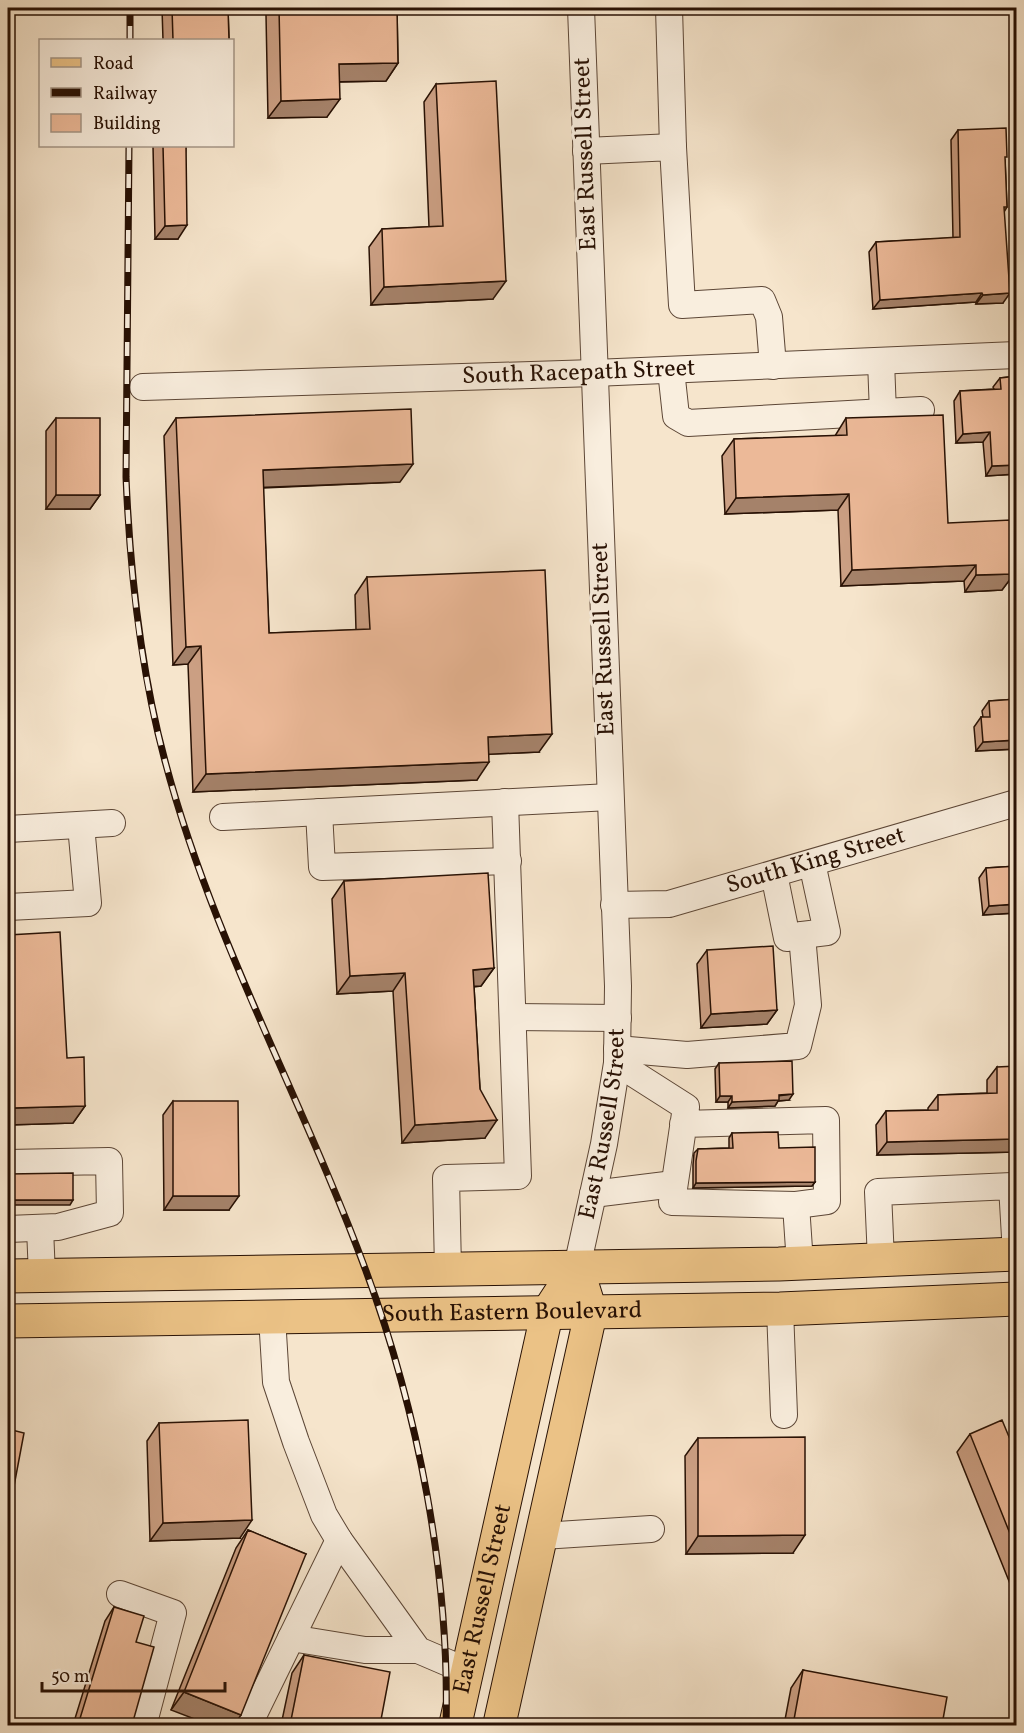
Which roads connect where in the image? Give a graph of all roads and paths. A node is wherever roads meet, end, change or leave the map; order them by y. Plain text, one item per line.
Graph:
1 (581, 8) edge
2 (669, 8) edge
3 (673, 147) junction
4 (586, 151) junction
5 (1017, 356) edge
6 (881, 361) junction
7 (773, 366) junction
8 (671, 370) junction
9 (594, 374) junction
10 (143, 387) dead end
11 (921, 410) dead end
12 (883, 413) junction
13 (610, 796) junction
14 (506, 802) junction
15 (1017, 803) edge
16 (319, 812) junction
17 (223, 817) dead end
18 (112, 823) dead end
19 (81, 825) junction
20 (8, 829) edge
21 (508, 861) junction
22 (812, 863) junction
23 (774, 874) junction
24 (614, 905) junction
25 (8, 907) edge
26 (802, 936) junction
27 (513, 1017) junction
28 (618, 1017) junction
29 (617, 1056) junction
30 (683, 1125) junction
31 (8, 1163) edge
32 (674, 1184) junction
33 (593, 1194) junction
34 (796, 1205) junction
35 (40, 1228) junction
36 (8, 1229) edge
37 (1017, 1254) edge
38 (881, 1260) junction
39 (800, 1264) junction
40 (577, 1267) junction
41 (448, 1269) junction
42 (8, 1276) edge
43 (42, 1276) junction
44 (1017, 1299) edge
45 (780, 1309) junction
46 (547, 1312) junction
47 (591, 1312) junction
48 (272, 1317) junction
49 (8, 1321) edge
50 (784, 1415) dead end
51 (651, 1529) dead end
52 (542, 1536) junction
53 (339, 1540) junction
54 (120, 1594) dead end
55 (291, 1638) junction
56 (418, 1650) junction
57 (467, 1671) junction
58 (143, 1725) edge
59 (248, 1725) edge
60 (454, 1725) edge
61 (499, 1725) edge

1 - 4 street, East Russell Street
2 - 3 street
3 - 4 street
3 - 7 street
4 - 9 street, East Russell Street
5 - 6 street, South Racepath Street
6 - 7 street, South Racepath Street
6 - 12 street
7 - 8 street, South Racepath Street
8 - 9 street, South Racepath Street
8 - 12 street
9 - 10 street, South Racepath Street
9 - 13 street, East Russell Street
11 - 12 street
13 - 14 street
13 - 24 street, East Russell Street
14 - 16 street
14 - 21 street
15 - 22 street, South King Street
16 - 17 street
16 - 21 street
18 - 19 street
19 - 20 street
19 - 25 street
21 - 27 street
22 - 23 street, South King Street
22 - 26 street
23 - 24 street, South King Street
23 - 26 street
24 - 28 street, East Russell Street
26 - 29 street
27 - 28 street
27 - 41 street
28 - 29 street, East Russell Street
29 - 30 street
29 - 33 street, East Russell Street
30 - 32 street
30 - 34 street
31 - 35 street
32 - 33 street
32 - 34 street
33 - 40 street, East Russell Street
34 - 39 street
35 - 36 street
35 - 43 street
37 - 38 highway, South Eastern Boulevard
37 - 38 street
38 - 39 highway, South Eastern Boulevard
39 - 40 highway, South Eastern Boulevard
40 - 41 highway, South Eastern Boulevard
40 - 46 main road, East Russell Street
40 - 47 main road, East Russell Street
41 - 43 highway, South Eastern Boulevard
42 - 43 highway, South Eastern Boulevard
44 - 45 highway, South Eastern Boulevard
45 - 47 highway, South Eastern Boulevard
45 - 50 street
46 - 47 highway, South Eastern Boulevard
46 - 48 highway, South Eastern Boulevard
46 - 57 main road, East Russell Street
47 - 52 main road, East Russell Street
48 - 49 highway, South Eastern Boulevard
48 - 53 street
51 - 52 street
52 - 61 main road, East Russell Street
53 - 55 street
53 - 56 street
54 - 58 street
55 - 56 street
55 - 59 street
56 - 57 street
57 - 60 main road, East Russell Street

